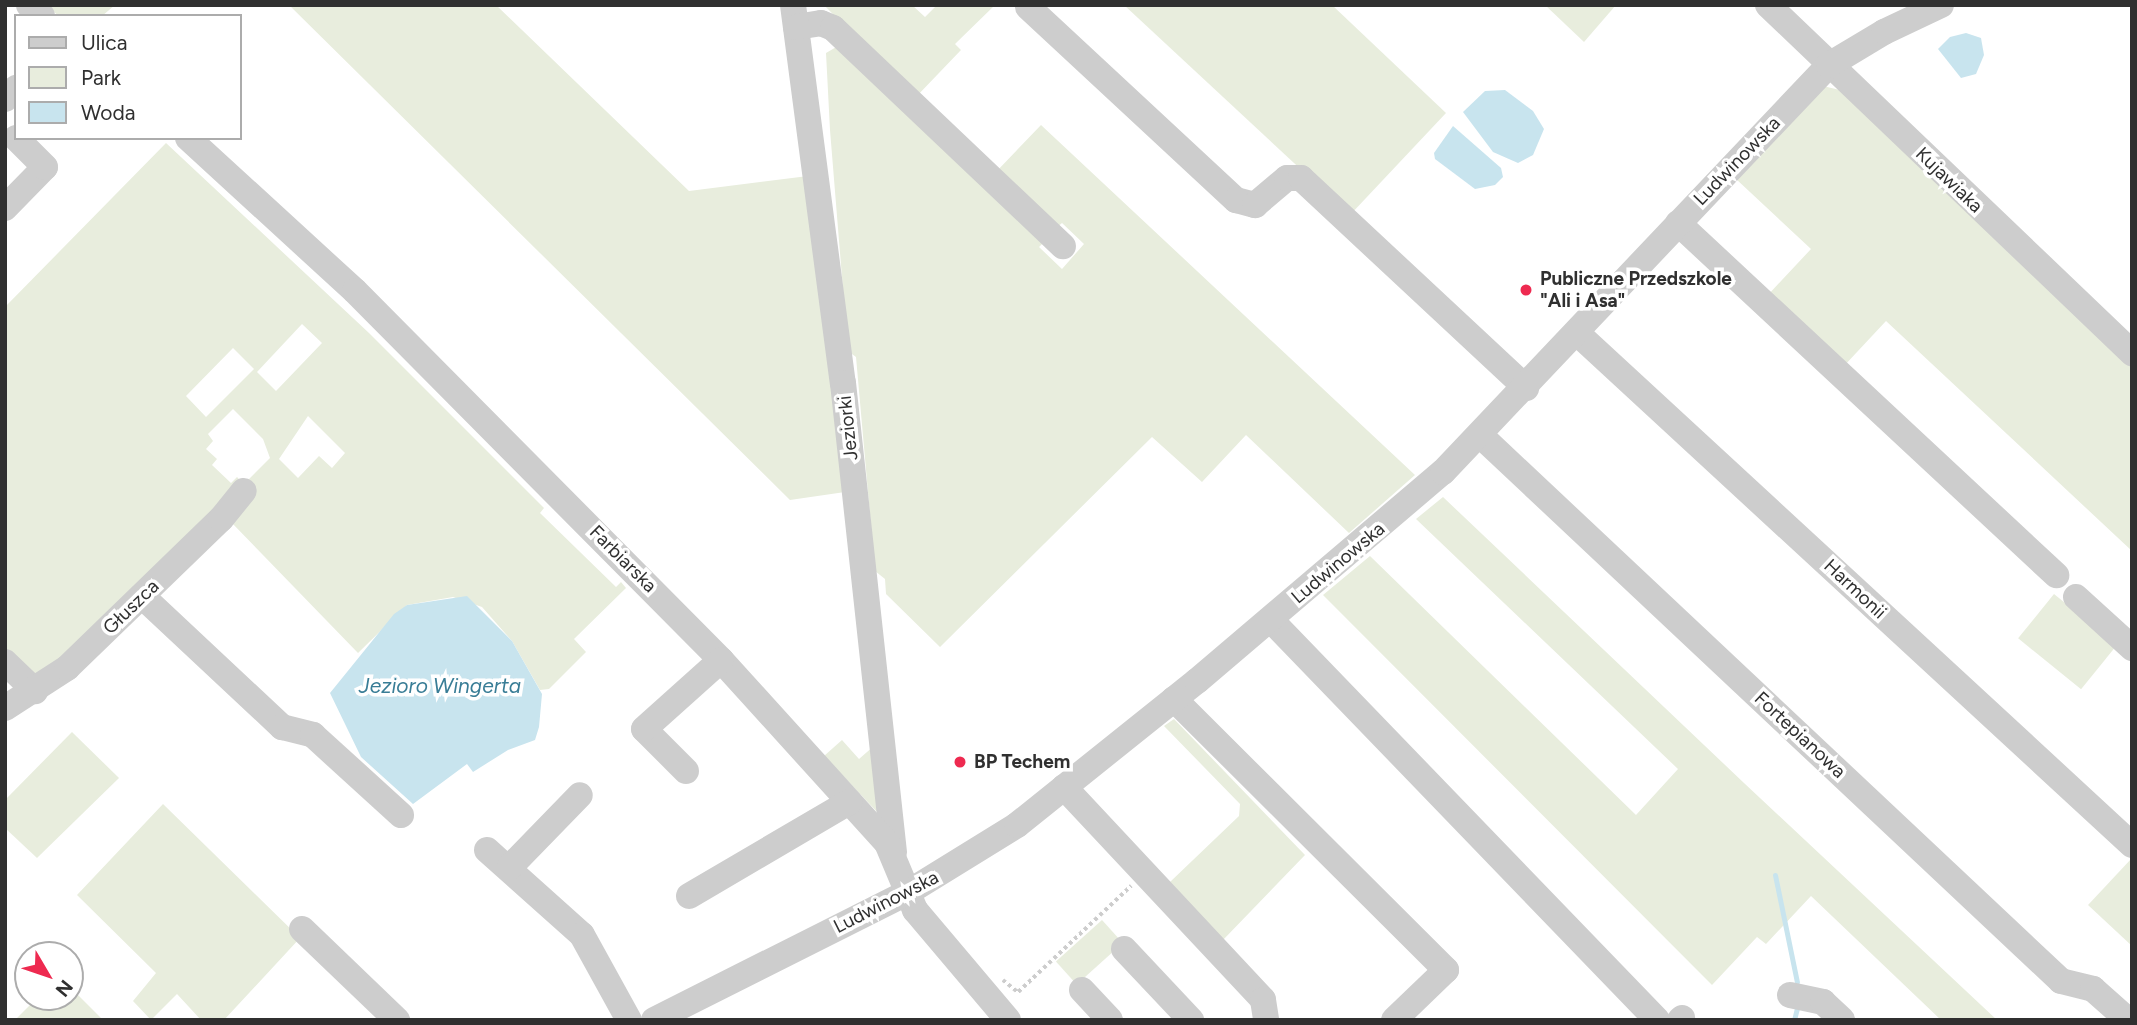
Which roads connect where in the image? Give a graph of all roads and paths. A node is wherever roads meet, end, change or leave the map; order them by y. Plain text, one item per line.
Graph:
1 (1768, 5) edge
2 (1941, 5) edge
3 (1028, 7) dead end
4 (795, 16) edge
5 (1829, 65) junction
6 (18, 140) edge
7 (190, 140) edge
8 (5, 208) edge
9 (1678, 223) junction
10 (1063, 246) dead end
11 (1577, 332) junction
12 (2132, 353) edge
13 (1526, 388) junction
14 (1480, 435) junction
15 (244, 491) dead end
16 (2056, 575) dead end
17 (142, 596) junction
18 (2076, 597) dead end
19 (1271, 620) junction
20 (2132, 648) edge
21 (721, 660) junction
22 (5, 662) edge
23 (35, 691) junction
24 (1174, 699) junction
25 (5, 708) edge
26 (686, 771) dead end
27 (1064, 787) junction
28 (580, 795) dead end
29 (849, 802) junction
30 (401, 815) dead end
31 (2132, 845) edge
32 (487, 850) dead end
33 (894, 852) junction
34 (510, 867) junction
35 (1135, 883) dead end
36 (907, 892) junction
37 (689, 896) dead end
38 (302, 929) dead end
39 (1124, 948) dead end
40 (998, 979) dead end
41 (1082, 990) dead end
42 (1790, 995) dead end
43 (1673, 1019) edge
44 (397, 1020) edge
45 (629, 1020) edge
46 (654, 1020) edge
47 (1008, 1020) edge
48 (1110, 1020) edge
49 (1191, 1020) edge
50 (1266, 1020) edge
51 (1394, 1020) edge
52 (1842, 1020) edge
53 (2127, 1020) edge

1 - 5 street, Kujawiaka
2 - 5 street, Ludwinowska
3 - 13 street
4 - 10 street
4 - 33 street, Jeziorki
5 - 9 street, Ludwinowska
5 - 12 street, Kujawiaka
6 - 8 street
7 - 21 street, Farbiarska
9 - 11 street, Ludwinowska
9 - 16 street
11 - 13 street, Ludwinowska
11 - 31 street, Harmonii
13 - 14 street, Ludwinowska
14 - 19 street, Ludwinowska
14 - 53 street, Fortepianowa
15 - 17 street, Głuszca
17 - 23 street, Głuszca
17 - 30 street
18 - 20 street
19 - 24 street, Ludwinowska
19 - 43 street
21 - 26 street
21 - 29 street, Farbiarska
22 - 23 street
23 - 25 street, Głuszca
24 - 27 street, Ludwinowska
24 - 51 street
27 - 36 street, Ludwinowska
27 - 50 street
28 - 34 street
29 - 33 street, Farbiarska
29 - 37 street
32 - 34 street
33 - 36 street, Farbiarska
34 - 45 street
35 - 40 path
36 - 46 street, Ludwinowska
36 - 47 street, Farbiarska
38 - 44 street
39 - 49 street
41 - 48 street
42 - 52 street

